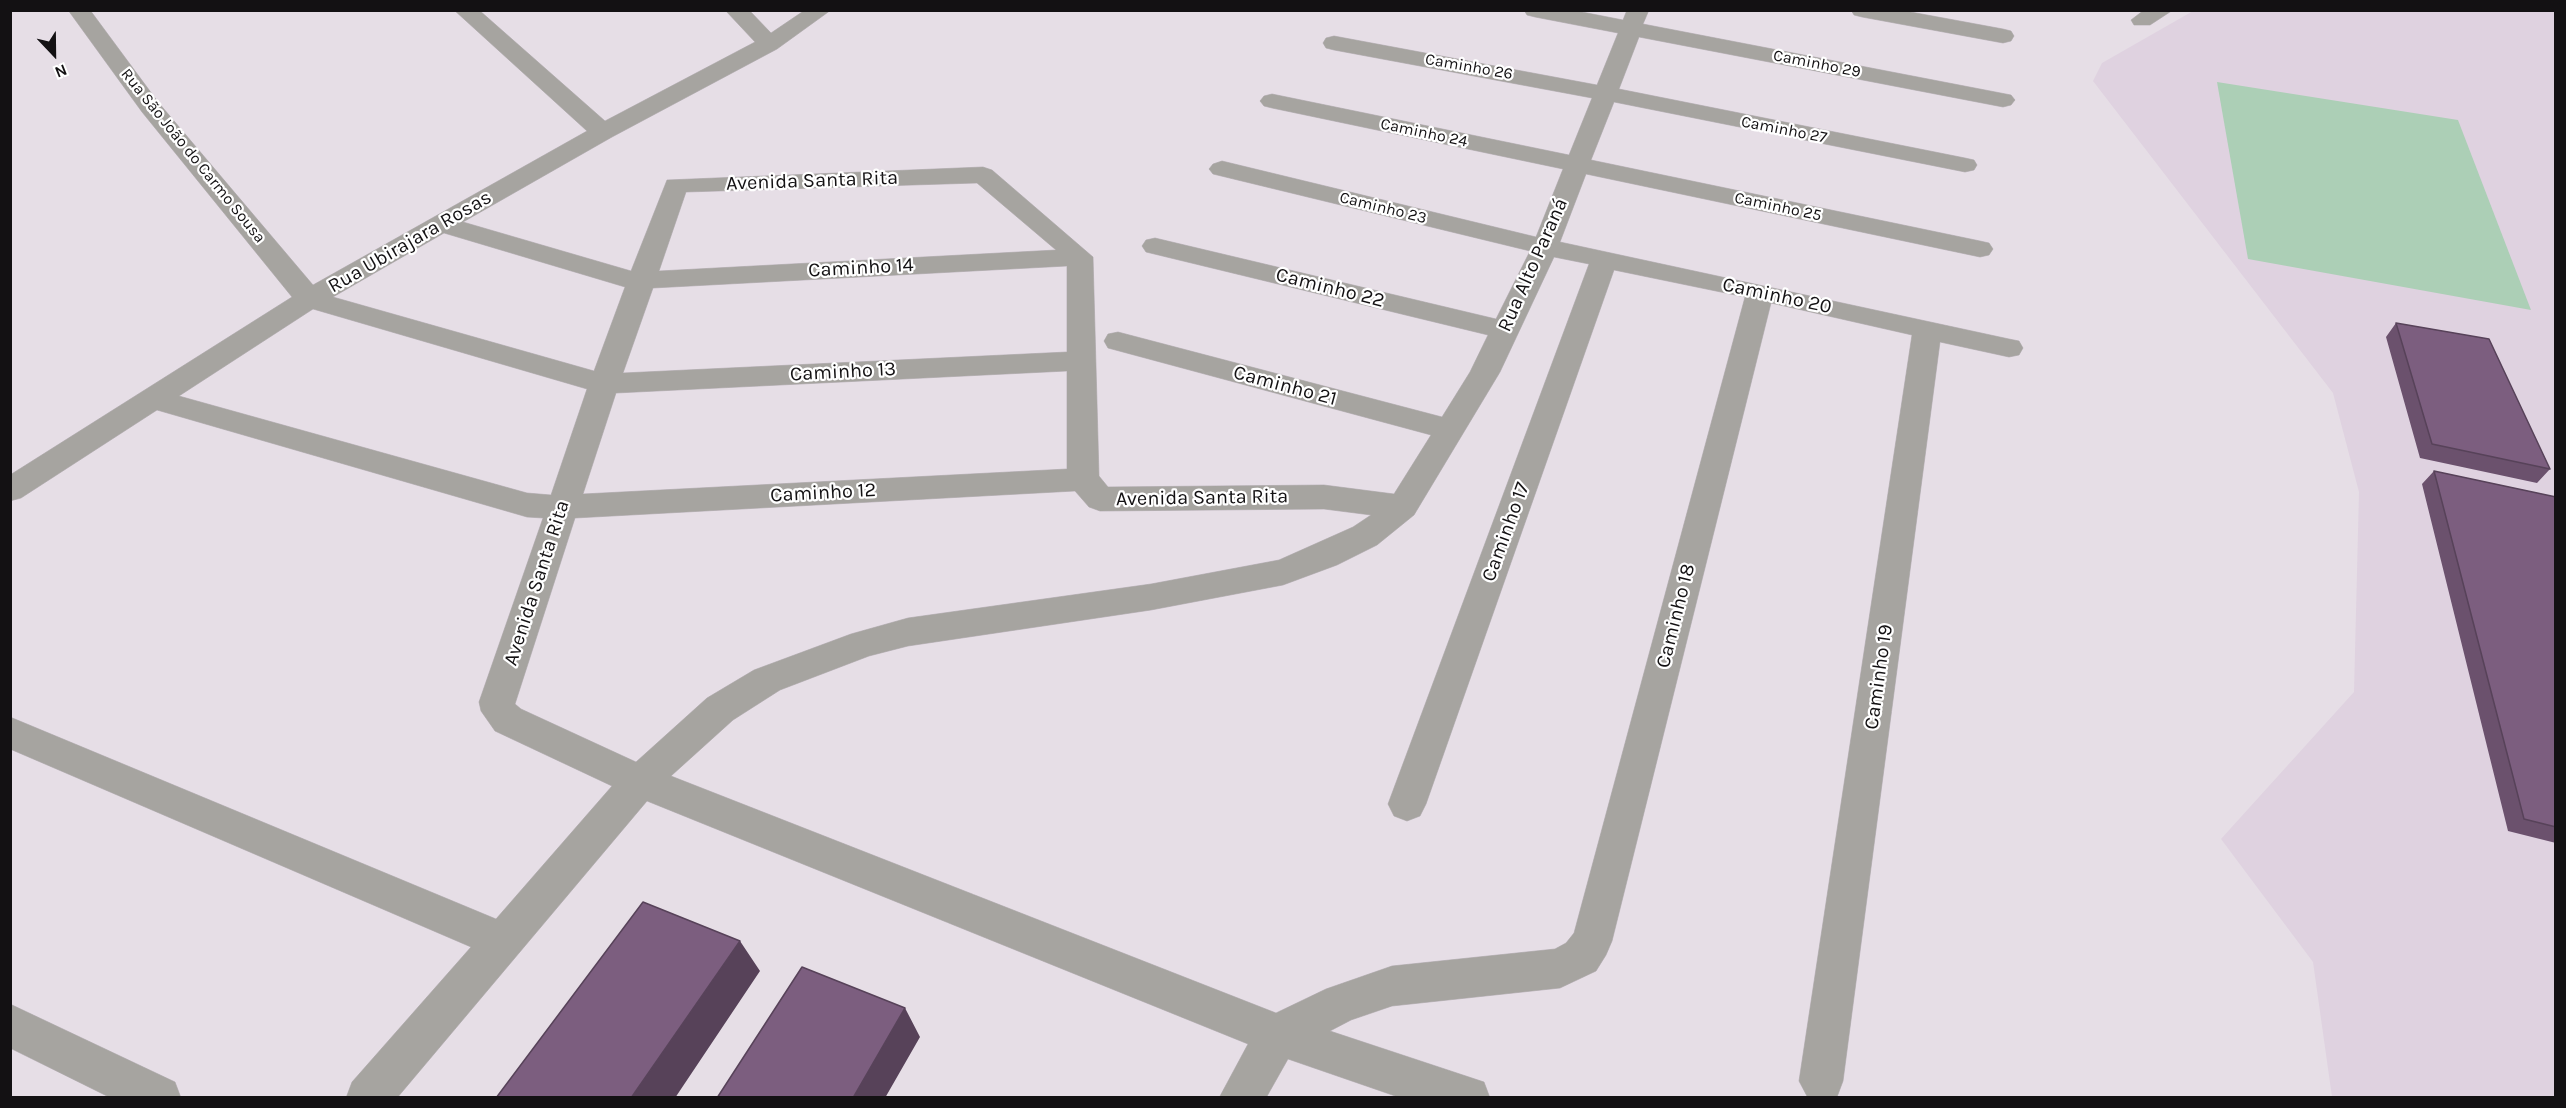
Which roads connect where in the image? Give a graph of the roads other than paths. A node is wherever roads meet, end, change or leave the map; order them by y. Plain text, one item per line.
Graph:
1 (79, 10) edge
2 (465, 10) edge
3 (736, 10) edge
4 (820, 10) edge
5 (1535, 10) edge
6 (1862, 10) edge
7 (2162, 10) edge
8 (1634, 19) edge
9 (2142, 20) dead end
10 (2003, 36) dead end
11 (1334, 43) dead end
12 (769, 44) junction
13 (1603, 94) junction
14 (2003, 100) dead end
15 (1272, 101) dead end
16 (603, 132) junction
17 (1576, 165) junction
18 (1965, 165) dead end
19 (1222, 169) dead end
20 (441, 224) junction
21 (1155, 246) dead end
22 (1545, 247) junction
23 (1980, 249) dead end
24 (1080, 256) junction
25 (1604, 260) junction
26 (641, 280) junction
27 (1760, 292) junction
28 (309, 299) junction
29 (1505, 330) junction
30 (1928, 330) junction
31 (1118, 342) dead end
32 (2009, 348) dead end
33 (1082, 361) junction
34 (604, 384) junction
35 (152, 398) junction
36 (1451, 430) junction
37 (1083, 480) junction
38 (10, 490) edge
39 (562, 507) junction
40 (1403, 507) junction
41 (10, 732) edge
42 (640, 781) junction
43 (1407, 804) dead end
44 (502, 940) junction
45 (10, 1025) edge
46 (1278, 1035) junction
47 (1821, 1081) dead end
48 (159, 1098) edge
49 (368, 1098) edge
50 (1241, 1098) edge
51 (1468, 1098) edge

1 - 28 street, Rua São João do Carmo Sousa
2 - 16 street
3 - 12 street
4 - 12 street, Rua Ubirajara Rosas
5 - 8 street, Caminho 29
6 - 10 street
7 - 9 street
8 - 13 street, Rua Alto Paraná
8 - 14 street, Caminho 29
11 - 13 street, Caminho 26
12 - 16 street, Rua Ubirajara Rosas
13 - 17 street, Rua Alto Paraná
13 - 18 street, Caminho 27
15 - 17 street, Caminho 24
16 - 20 street, Rua Ubirajara Rosas
17 - 22 street, Rua Alto Paraná
17 - 23 street, Caminho 25
19 - 22 street, Caminho 23
20 - 26 street, Caminho 14
20 - 28 street, Rua Ubirajara Rosas
21 - 29 street, Caminho 22
22 - 25 street, Caminho 20
22 - 29 street, Rua Alto Paraná
24 - 26 street, Caminho 14
24 - 26 street, Avenida Santa Rita
24 - 33 street
25 - 27 street, Caminho 20
25 - 43 street, Caminho 17
26 - 34 street, Avenida Santa Rita
27 - 30 street, Caminho 20
27 - 46 street, Caminho 18
28 - 34 street, Caminho 13
28 - 35 street, Rua Ubirajara Rosas
29 - 36 street, Rua Alto Paraná
30 - 32 street, Caminho 20
30 - 47 street, Caminho 19
31 - 36 street, Caminho 21
33 - 34 street, Caminho 13
33 - 37 street
34 - 39 street, Avenida Santa Rita
35 - 38 street, Rua Ubirajara Rosas
35 - 39 street, Caminho 12
36 - 40 street, Rua Alto Paraná
37 - 39 street, Caminho 12
37 - 40 street, Avenida Santa Rita
39 - 42 street, Avenida Santa Rita
40 - 42 street
41 - 44 street
42 - 44 street
42 - 46 street, Avenida Santa Rita
44 - 49 street
45 - 48 street
46 - 50 street
46 - 51 street, Avenida Santa Rita

